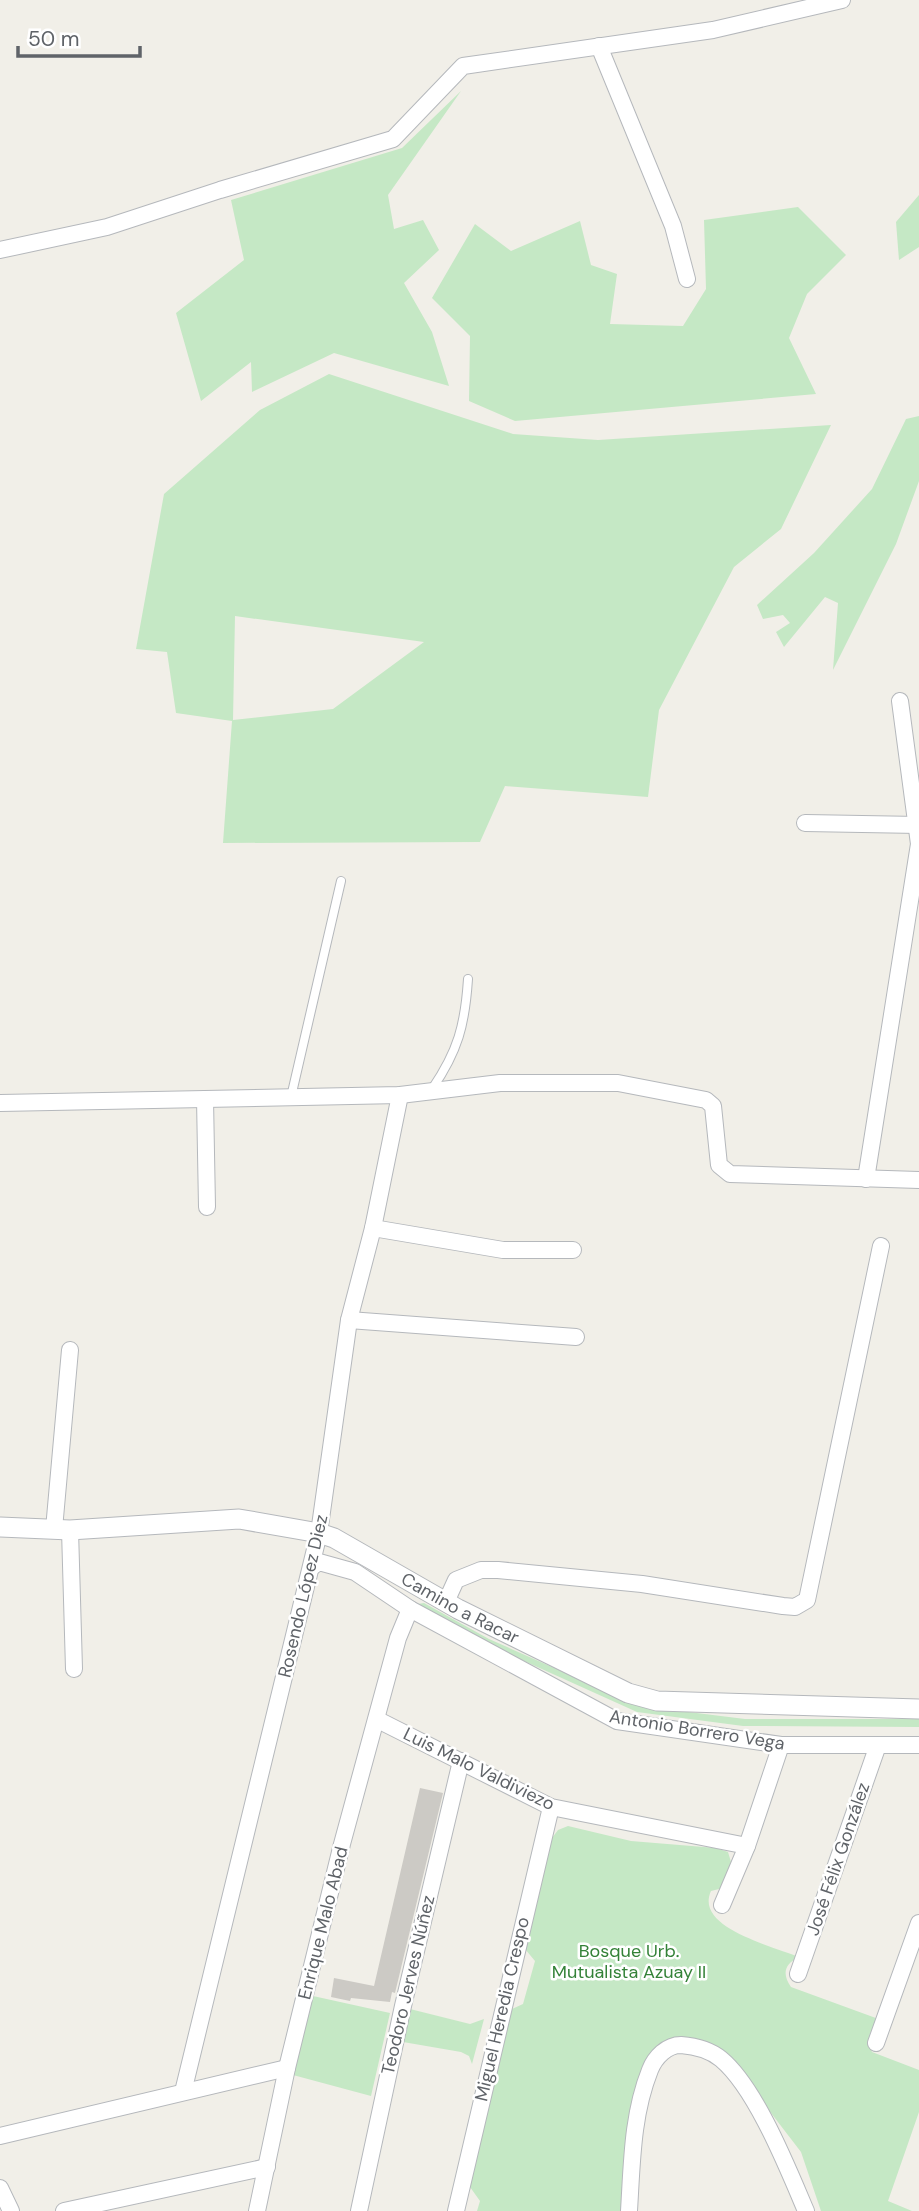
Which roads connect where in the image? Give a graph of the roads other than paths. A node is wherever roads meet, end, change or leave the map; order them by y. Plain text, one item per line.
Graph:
1 (842, 0) edge
2 (599, 46) junction
3 (0, 250) edge
4 (687, 279) dead end
5 (900, 701) dead end
6 (805, 823) dead end
7 (918, 825) edge
8 (341, 881) dead end
9 (468, 979) dead end
10 (430, 1092) junction
11 (400, 1095) junction
12 (291, 1097) junction
13 (205, 1099) junction
14 (0, 1103) edge
15 (866, 1179) junction
16 (919, 1180) edge
17 (207, 1207) dead end
18 (373, 1228) junction
19 (881, 1246) dead end
20 (573, 1250) dead end
21 (349, 1320) junction
22 (576, 1338) dead end
23 (70, 1350) dead end
24 (0, 1527) edge
25 (62, 1529) junction
26 (327, 1535) junction
27 (312, 1567) junction
28 (446, 1602) junction
29 (414, 1611) junction
30 (74, 1669) dead end
31 (919, 1709) edge
32 (378, 1720) junction
33 (781, 1745) junction
34 (878, 1745) junction
35 (919, 1745) edge
36 (461, 1761) junction
37 (551, 1807) junction
38 (747, 1846) junction
39 (722, 1905) dead end
40 (919, 1923) edge
41 (798, 1974) dead end
42 (876, 2043) dead end
43 (287, 2068) junction
44 (183, 2092) junction
45 (0, 2136) edge
46 (267, 2167) junction
47 (0, 2188) edge
48 (121, 2205) edge
49 (11, 2211) edge
50 (64, 2211) edge
51 (257, 2211) edge
52 (359, 2211) edge
53 (456, 2211) edge
54 (629, 2211) edge
55 (806, 2211) edge

1 - 2 street
2 - 3 street
2 - 4 street
5 - 7 street
6 - 7 street
7 - 15 street
8 - 12 lane
9 - 10 lane
10 - 11 street
10 - 15 street
11 - 12 street
11 - 18 street, Rosendo López Diez
12 - 13 street
13 - 14 street
13 - 17 street
15 - 16 street
18 - 20 street
18 - 21 street, Rosendo López Diez
19 - 28 street
21 - 22 street
21 - 26 street, Rosendo López Diez
23 - 25 street
24 - 25 street, Camino a Racar
25 - 26 street, Camino a Racar
25 - 30 street
26 - 27 street, Rosendo López Diez
26 - 28 street, Camino a Racar
27 - 29 street, Antonio Borrero Vega
27 - 44 street, Rosendo López Diez
28 - 31 street, Camino a Racar
29 - 32 street, Enrique Malo Abad
29 - 33 street, Antonio Borrero Vega
32 - 36 street, Luis Malo Valdiviezo
32 - 43 street, Enrique Malo Abad
33 - 34 street, Antonio Borrero Vega
33 - 38 street
34 - 35 street, Antonio Borrero Vega
34 - 41 street, José Félix González
36 - 37 street, Luis Malo Valdiviezo
36 - 52 street, Teodoro Jerves Núñez
37 - 38 street, Luis Malo Valdiviezo
37 - 53 street, Miguel Heredia Crespo
38 - 39 street
40 - 42 street
43 - 44 street
43 - 46 street, Enrique Malo Abad
44 - 45 street
46 - 48 street
46 - 51 street, Enrique Malo Abad
47 - 49 street
48 - 50 street
54 - 55 street

